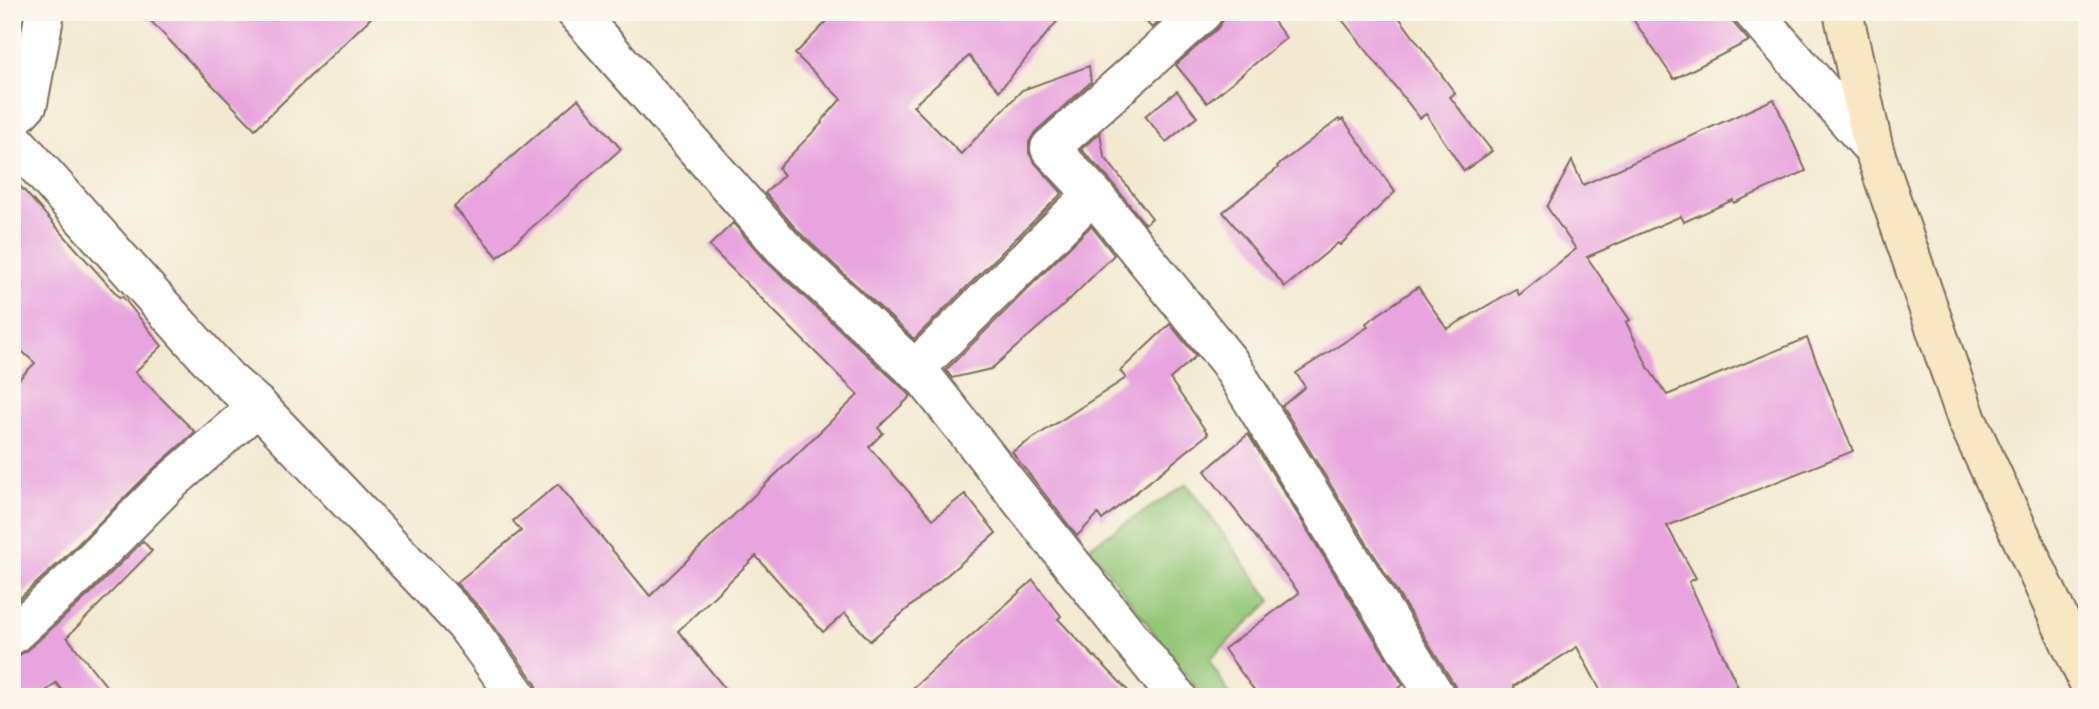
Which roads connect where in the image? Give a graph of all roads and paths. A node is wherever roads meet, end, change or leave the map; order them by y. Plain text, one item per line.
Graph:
1 (45, 12) edge
2 (576, 12) edge
3 (1203, 12) edge
4 (1753, 12) edge
5 (1843, 12) edge
6 (12, 120) edge
7 (12, 138) edge
8 (1874, 150) junction
9 (1093, 194) junction
10 (914, 369) junction
11 (258, 406) junction
12 (12, 635) edge
13 (2087, 679) edge
14 (518, 697) edge
15 (1177, 697) edge
16 (1436, 697) edge

1 - 6 street
2 - 10 street
3 - 9 street
4 - 8 street
5 - 8 main road
7 - 11 street
8 - 13 main road
9 - 10 street
9 - 16 street
10 - 15 street
11 - 12 street
11 - 14 street

